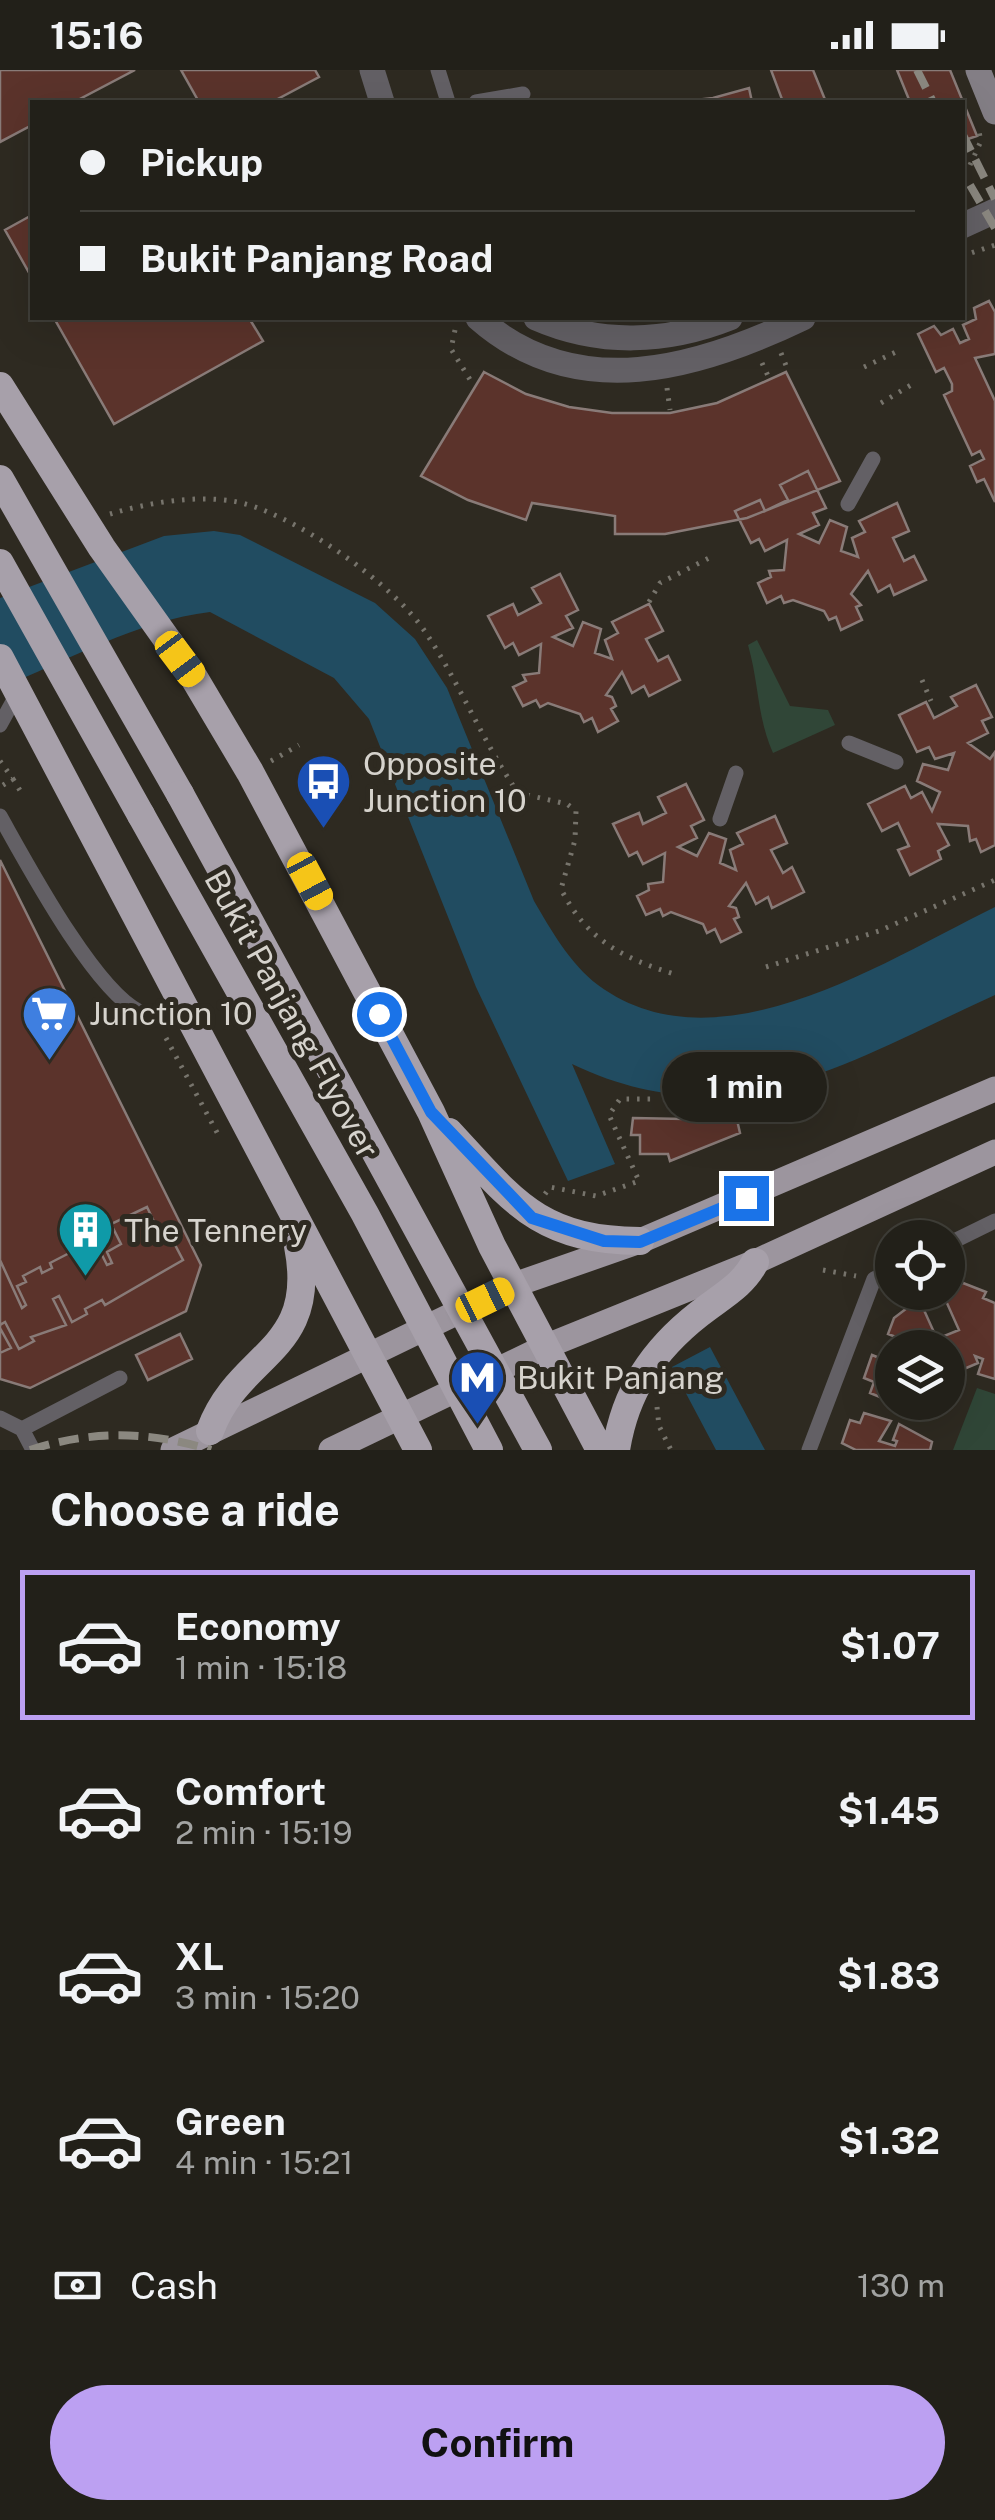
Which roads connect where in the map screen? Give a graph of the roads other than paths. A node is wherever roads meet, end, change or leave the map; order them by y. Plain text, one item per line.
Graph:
1 (372, 70) edge
2 (438, 70) edge
3 (978, 70) edge
4 (523, 94) dead end
5 (381, 100) edge
6 (447, 100) edge
7 (488, 100) edge
8 (995, 112) edge
9 (995, 211) edge
10 (965, 225) edge
11 (481, 320) edge
12 (542, 320) edge
13 (723, 320) edge
14 (798, 320) edge
15 (0, 386) edge
16 (873, 460) dead end
17 (0, 479) edge
18 (848, 504) dead end
19 (0, 563) edge
20 (0, 658) edge
21 (17, 688) junction
22 (0, 724) edge
23 (849, 743) dead end
24 (896, 762) dead end
25 (736, 773) dead end
26 (0, 816) edge
27 (720, 819) dead end
28 (186, 1018) junction
29 (995, 1089) edge
30 (431, 1112) junction
31 (995, 1152) edge
32 (294, 1220) junction
33 (995, 1221) edge
34 (965, 1236) edge
35 (640, 1242) junction
36 (755, 1262) junction
37 (875, 1278) edge
38 (514, 1286) junction
39 (548, 1346) junction
40 (370, 1356) junction
41 (120, 1378) dead end
42 (401, 1416) junction
43 (0, 1418) edge
44 (22, 1428) junction
45 (210, 1431) junction
46 (32, 1450) edge
47 (172, 1450) edge
48 (331, 1450) edge
49 (418, 1450) edge
50 (489, 1450) edge
51 (538, 1450) edge
52 (600, 1450) edge
53 (616, 1450) edge
54 (809, 1450) edge

1 - 5 street
2 - 6 lane
3 - 8 main road
4 - 7 lane
9 - 10 street
11 - 14 street
12 - 13 street
15 - 30 highway
16 - 18 lane
17 - 51 highway, Bukit Panjang Flyover, bridge
19 - 50 highway, Bukit Panjang Flyover, bridge
20 - 21 highway
21 - 22 lane
21 - 28 highway
23 - 24 lane
25 - 27 lane
26 - 28 lane
28 - 32 highway
29 - 35 main road
30 - 35 highway
30 - 38 highway
31 - 36 main road
32 - 40 highway
32 - 45 highway
33 - 34 lane
35 - 38 main road
36 - 39 main road
36 - 53 highway
37 - 54 lane
38 - 39 highway
38 - 40 main road
39 - 42 main road
39 - 52 highway
40 - 42 highway
40 - 45 main road
41 - 44 lane
42 - 48 main road
42 - 49 highway
43 - 44 lane
44 - 46 lane
45 - 47 main road

